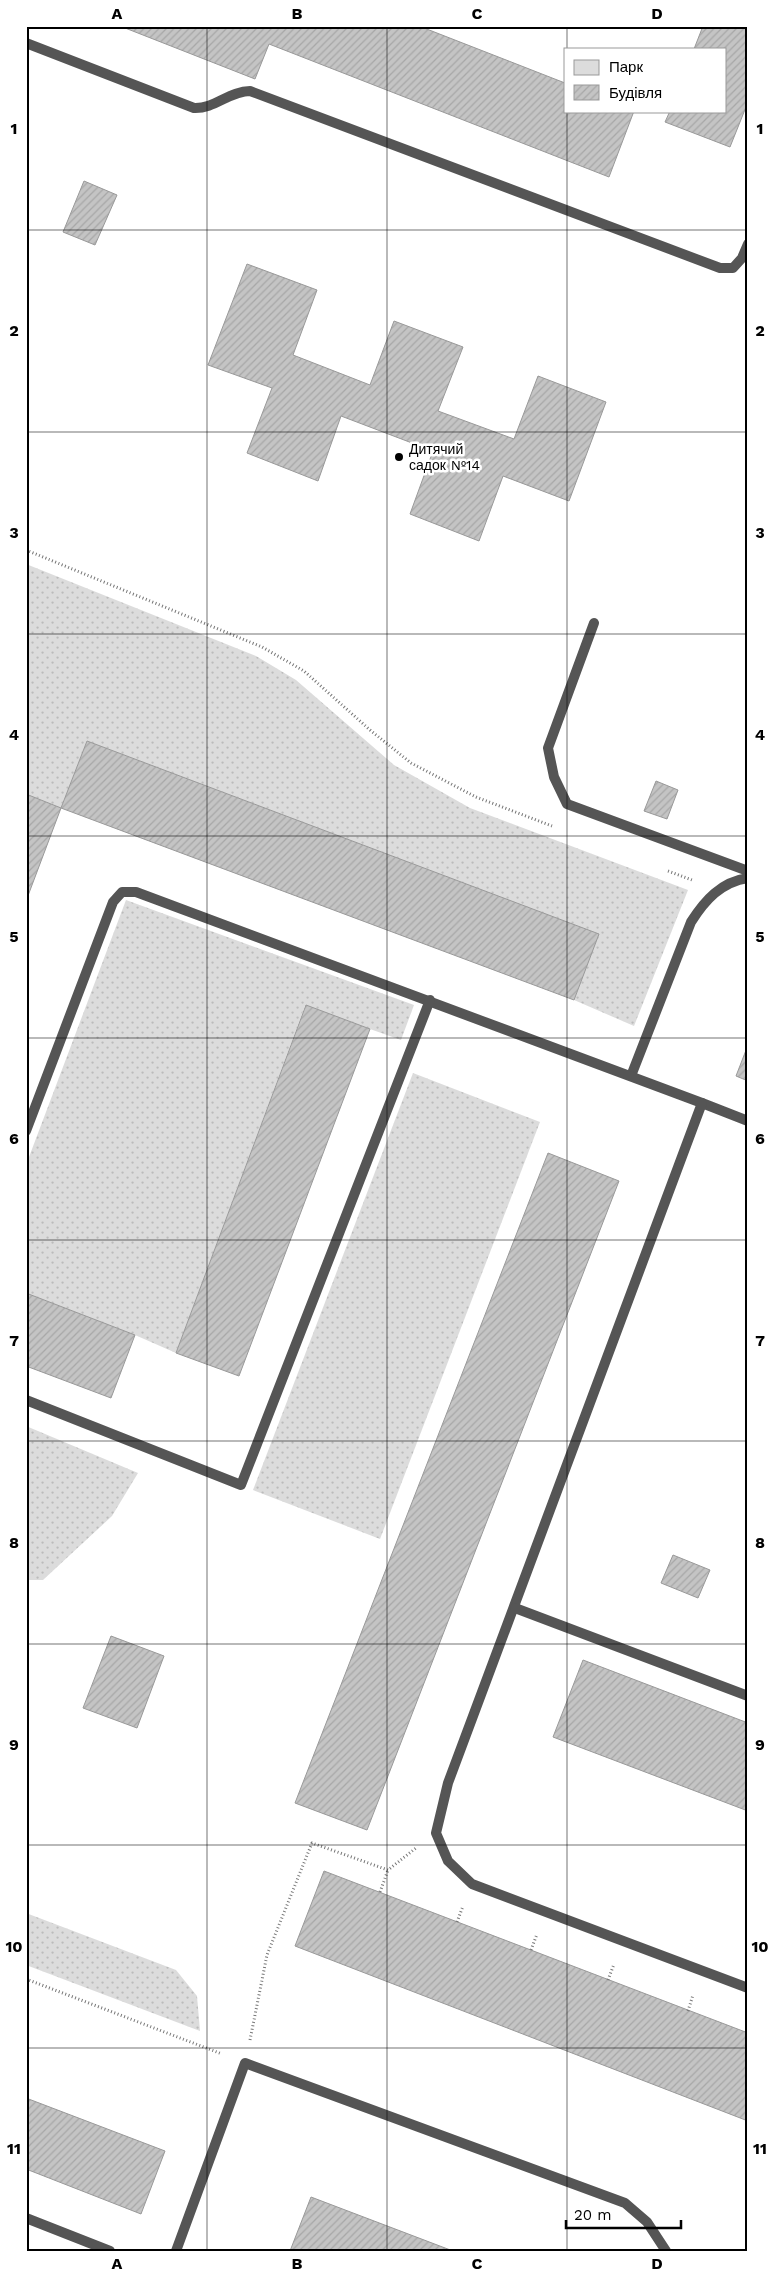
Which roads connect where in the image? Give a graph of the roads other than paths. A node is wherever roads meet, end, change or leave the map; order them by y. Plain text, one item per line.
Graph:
1 (26, 43) edge
2 (748, 244) edge
3 (594, 623) dead end
4 (748, 871) edge
5 (748, 878) edge
6 (430, 1000) junction
7 (631, 1076) junction
8 (702, 1103) junction
9 (748, 1121) edge
10 (26, 1131) edge
11 (26, 1400) edge
12 (515, 1608) junction
13 (748, 1696) edge
14 (748, 1988) edge
15 (26, 2218) edge
16 (110, 2251) edge
17 (176, 2251) edge
18 (666, 2251) edge

1 - 2 lane
3 - 4 lane
5 - 7 lane
6 - 7 lane
6 - 10 lane
6 - 11 lane
7 - 8 lane
8 - 9 lane
8 - 12 lane
12 - 13 lane
12 - 14 lane
15 - 16 lane
17 - 18 lane

